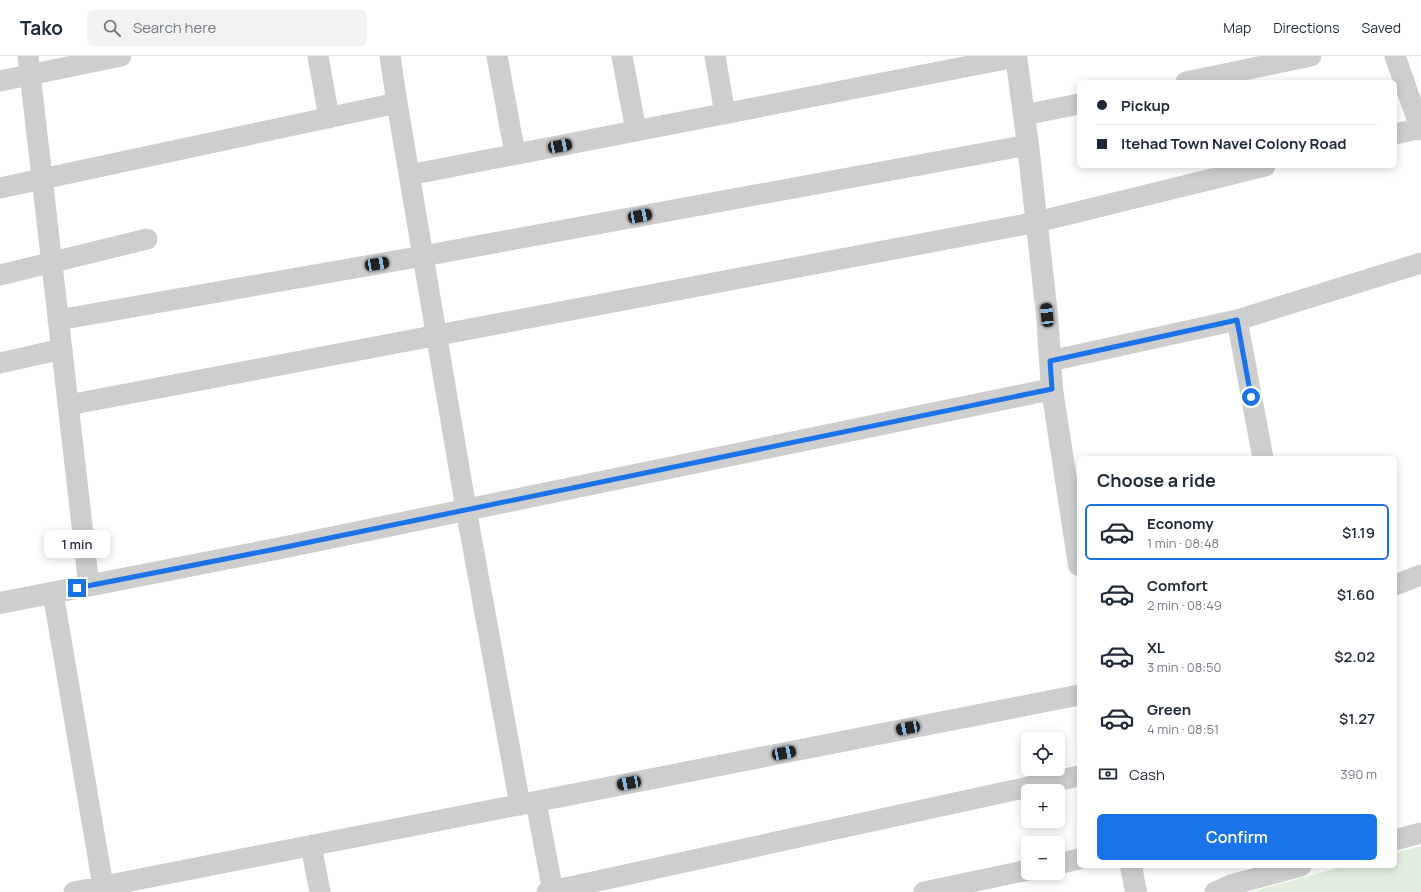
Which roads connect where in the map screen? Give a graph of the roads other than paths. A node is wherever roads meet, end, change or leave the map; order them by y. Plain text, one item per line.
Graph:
1 (121, 56) edge
2 (318, 56) edge
3 (390, 56) edge
4 (497, 56) edge
5 (622, 56) edge
6 (715, 56) edge
7 (1312, 56) edge
8 (1395, 56) edge
9 (1016, 57) edge
10 (30, 66) edge
11 (1196, 80) edge
12 (0, 81) edge
13 (397, 103) junction
14 (1077, 104) edge
15 (724, 114) junction
16 (1024, 115) junction
17 (329, 118) junction
18 (1421, 129) edge
19 (636, 131) junction
20 (1397, 134) edge
21 (1028, 145) junction
22 (515, 154) junction
23 (1257, 168) edge
24 (409, 175) junction
25 (42, 179) junction
26 (0, 188) edge
27 (1037, 222) junction
28 (147, 239) dead end
29 (423, 256) junction
30 (52, 263) junction
31 (1421, 263) edge
32 (0, 275) edge
33 (58, 320) junction
34 (1237, 320) junction
35 (436, 335) junction
36 (62, 349) junction
37 (1050, 361) junction
38 (0, 363) edge
39 (1052, 389) junction
40 (68, 405) junction
41 (1263, 456) edge
42 (466, 509) junction
43 (1077, 552) edge
44 (1421, 576) edge
45 (1397, 584) edge
46 (89, 586) junction
47 (53, 593) junction
48 (0, 603) edge
49 (1077, 695) edge
50 (1077, 776) edge
51 (528, 803) junction
52 (1421, 833) edge
53 (1397, 839) edge
54 (310, 846) junction
55 (1077, 859) edge
56 (1065, 862) edge
57 (1131, 868) edge
58 (1294, 868) edge
59 (1021, 871) edge
60 (103, 886) junction
61 (74, 892) edge
62 (320, 892) edge
63 (551, 892) edge
64 (924, 892) edge
65 (1136, 892) edge
66 (1215, 892) edge

1 - 10 street
2 - 17 street
3 - 13 street
4 - 22 street
5 - 19 street
6 - 15 street
7 - 11 street
8 - 18 street
9 - 15 street
9 - 16 street
10 - 12 street
10 - 25 street
13 - 17 street
13 - 24 street
14 - 16 street
15 - 19 street
16 - 21 street
17 - 25 street
18 - 20 street
19 - 22 street
21 - 27 street
21 - 29 street
22 - 24 street
23 - 27 street
24 - 29 street
25 - 26 street
25 - 30 street
27 - 35 street
27 - 37 street
28 - 30 street
29 - 33 street
29 - 35 street
30 - 32 street
30 - 33 street
31 - 34 street
33 - 36 street
34 - 37 street
34 - 41 street
35 - 40 street
35 - 42 street
36 - 38 street
36 - 40 street
37 - 39 street
39 - 42 street
39 - 43 street
40 - 46 street
42 - 46 street
42 - 51 street
44 - 45 street
46 - 47 street
47 - 48 street
47 - 60 street
49 - 51 street
50 - 63 street
51 - 54 street
51 - 63 street
52 - 53 street
54 - 60 street
54 - 62 street
55 - 56 street
57 - 65 street
58 - 66 street
59 - 64 street
60 - 61 street

